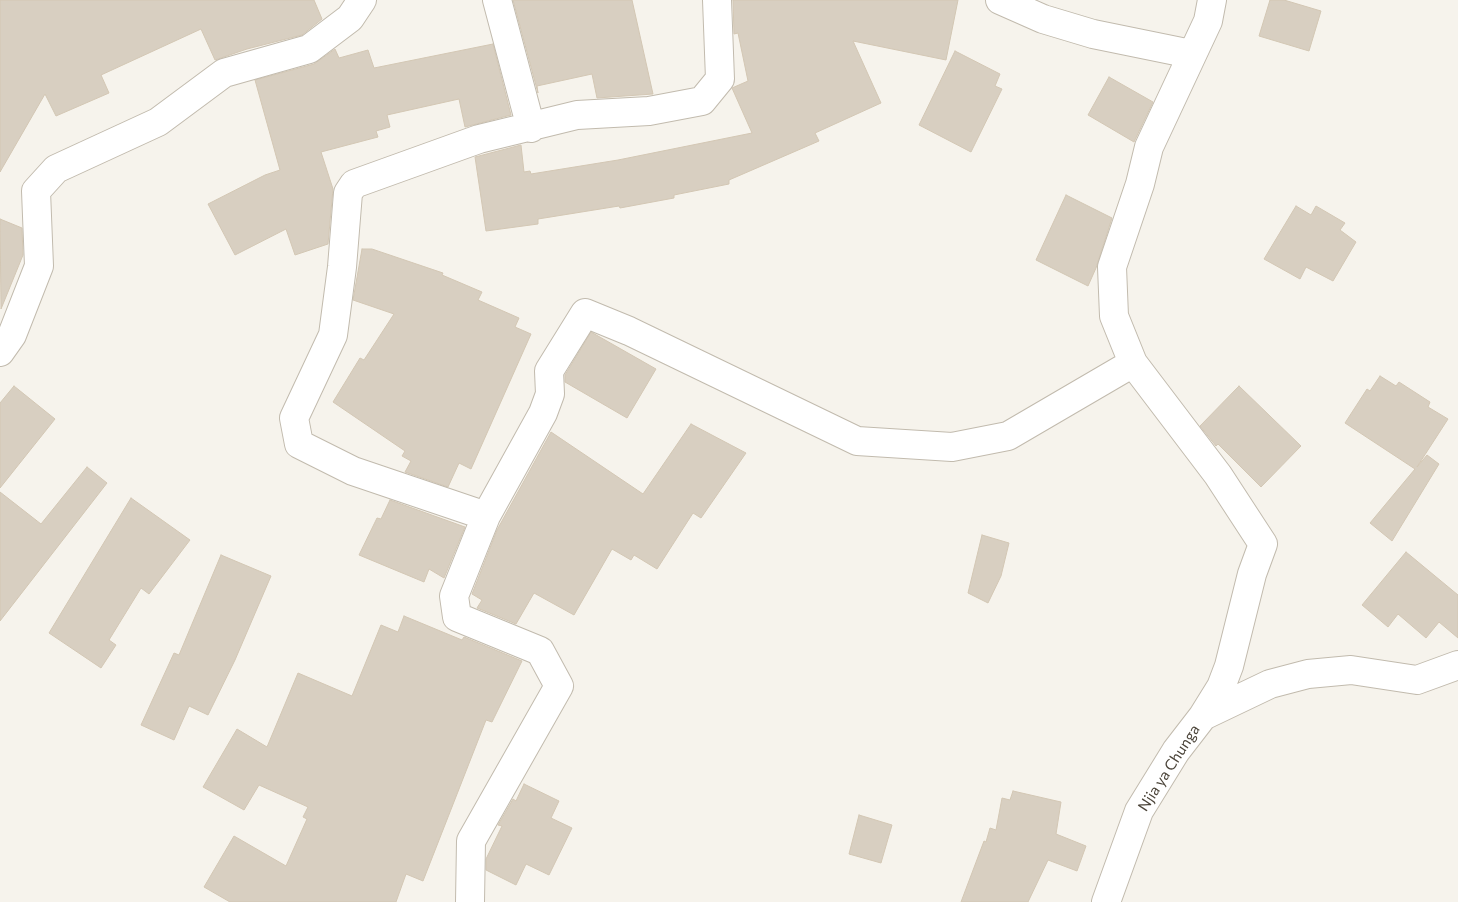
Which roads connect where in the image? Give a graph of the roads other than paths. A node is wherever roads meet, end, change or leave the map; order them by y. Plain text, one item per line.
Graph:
1 (362, 0) edge
2 (497, 0) edge
3 (717, 0) edge
4 (1000, 0) edge
5 (1212, 0) edge
6 (1191, 54) junction
7 (532, 128) junction
8 (0, 352) edge
9 (1133, 363) junction
10 (486, 516) junction
11 (1458, 665) edge
12 (1203, 716) junction
13 (470, 902) edge
14 (1106, 902) edge

1 - 8 street
2 - 7 street
3 - 7 street
4 - 6 street
5 - 6 street
6 - 9 street
7 - 10 street
9 - 10 street
9 - 12 street
10 - 13 street
11 - 12 street, Njia ya Chunga
12 - 14 street, Njia ya Chunga

